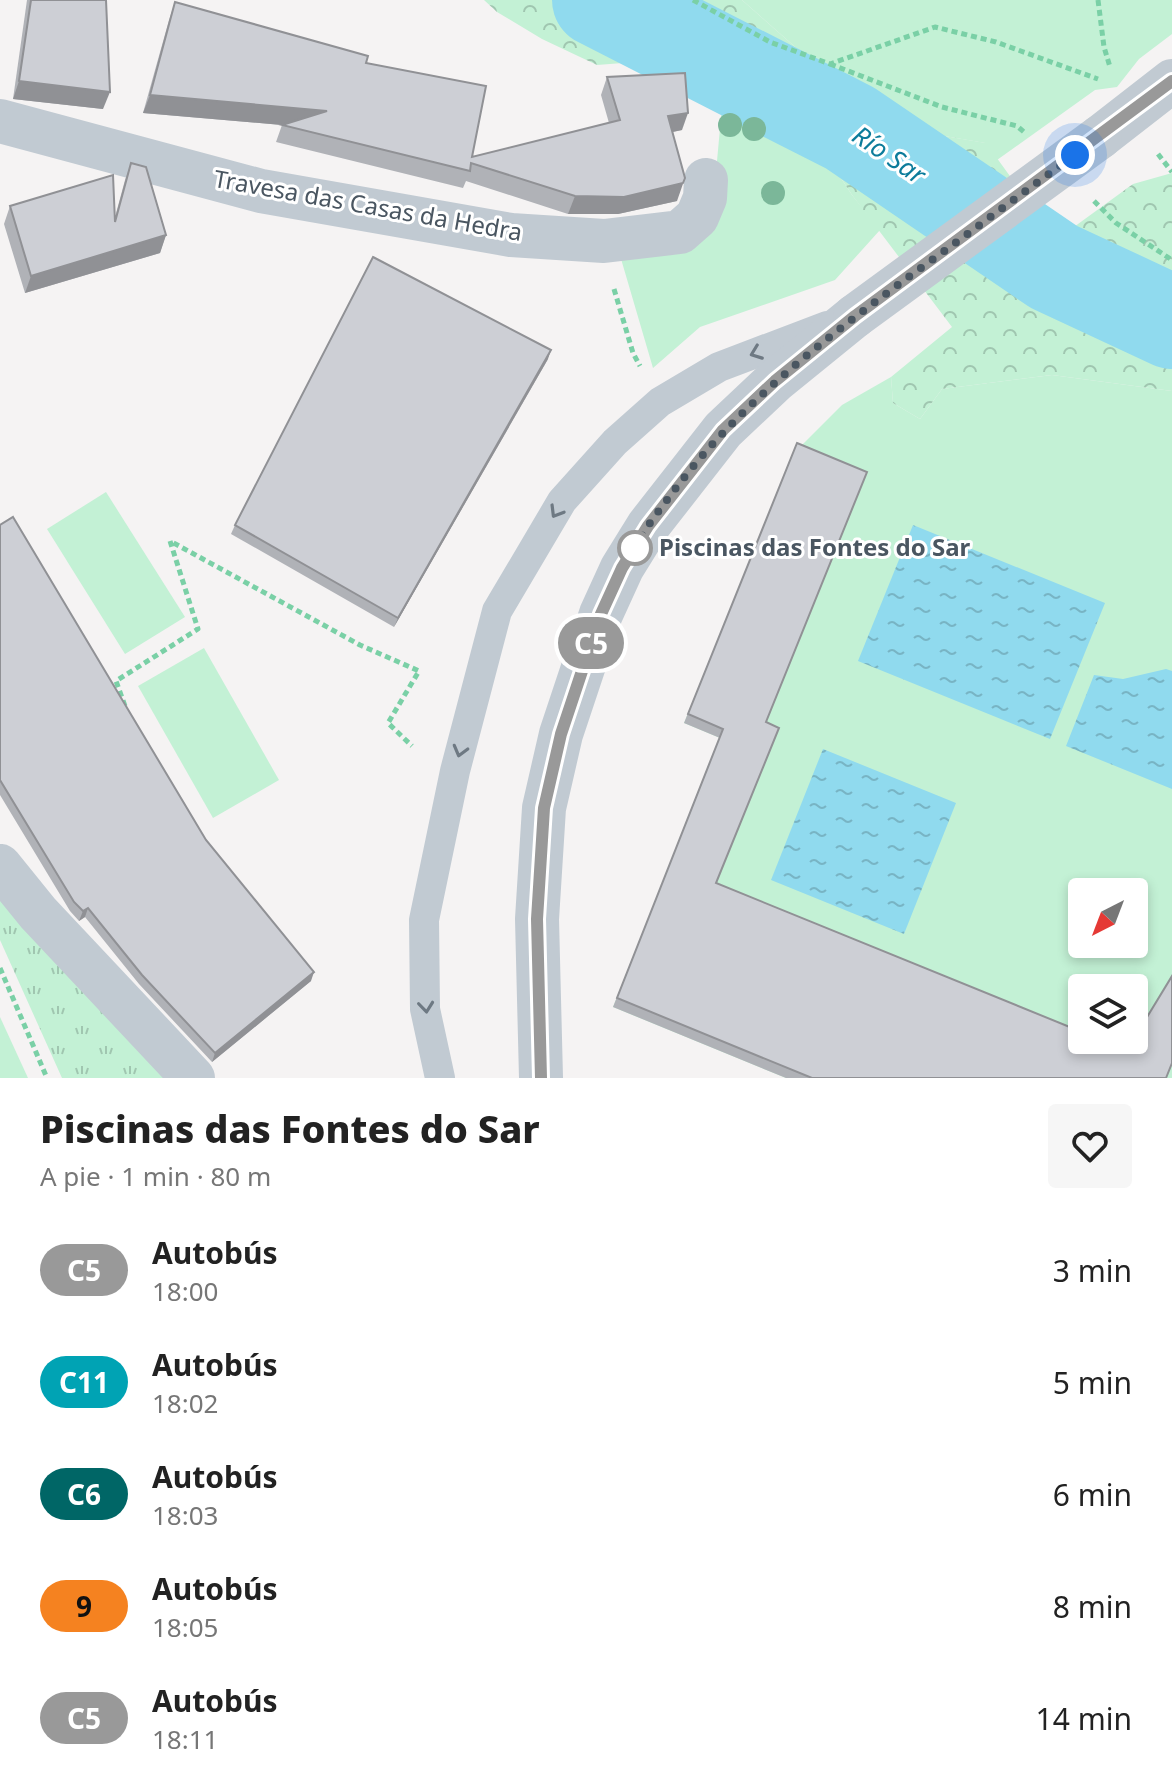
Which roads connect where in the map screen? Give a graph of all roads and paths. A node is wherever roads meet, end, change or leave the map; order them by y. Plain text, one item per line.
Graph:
1 (693, 0) edge
2 (1098, 0) edge
3 (1112, 73) dead end
4 (1103, 81) dead end
5 (1172, 81) edge
6 (0, 121) edge
7 (1155, 150) dead end
8 (1172, 172) edge
9 (706, 180) dead end
10 (619, 307) dead end
11 (855, 316) junction
12 (633, 353) dead end
13 (126, 711) edge
14 (412, 746) dead end
15 (0, 866) edge
16 (0, 968) edge
17 (47, 1078) edge
18 (193, 1078) edge
19 (440, 1078) edge
20 (541, 1078) edge

1 - 4 path
2 - 3 path
5 - 11 street, bridge
6 - 9 street, Travesa das Casas da Hedra
7 - 8 path
10 - 12 path
11 -> 19 lane
11 - 20 street
13 - 14 path
15 - 18 street
16 - 17 path

